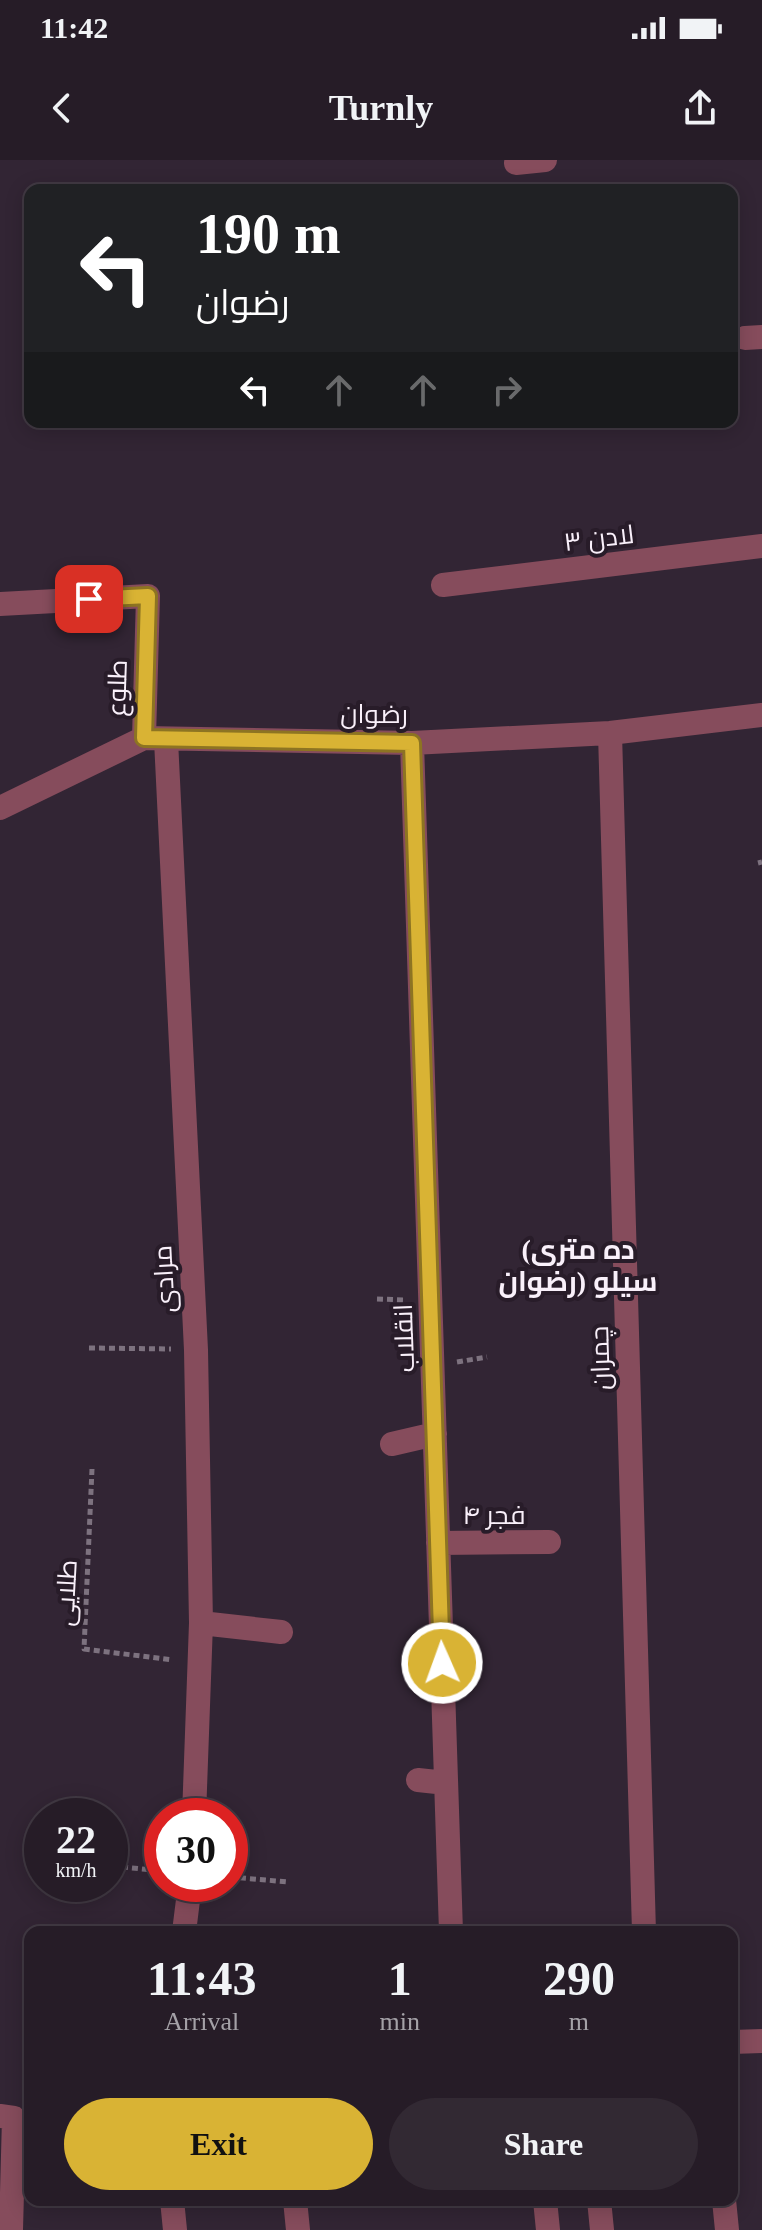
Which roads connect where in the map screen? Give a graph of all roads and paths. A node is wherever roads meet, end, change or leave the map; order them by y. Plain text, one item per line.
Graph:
1 (545, 160) edge
2 (516, 163) dead end
3 (762, 546) edge
4 (443, 585) dead end
5 (0, 604) edge
6 (762, 715) edge
7 (610, 733) junction
8 (155, 739) junction
9 (412, 743) junction
10 (0, 808) edge
11 (89, 1348) dead end
12 (196, 1350) junction
13 (435, 1434) junction
14 (392, 1444) dead end
15 (92, 1469) dead end
16 (549, 1542) dead end
17 (438, 1543) junction
18 (201, 1623) junction
19 (281, 1632) dead end
20 (200, 1663) junction
21 (418, 1780) dead end
22 (446, 1783) junction
23 (195, 1798) edge
24 (248, 1879) edge
25 (289, 1882) dead end
26 (188, 1902) edge
27 (185, 1926) edge
28 (451, 1926) edge
29 (644, 1926) edge
30 (762, 2041) edge
31 (738, 2042) edge
32 (0, 2116) edge
33 (173, 2206) edge
34 (296, 2206) edge
35 (546, 2206) edge
36 (600, 2206) edge
37 (725, 2206) edge
38 (11, 2230) edge
39 (175, 2230) edge
40 (298, 2230) edge
41 (548, 2230) edge
42 (602, 2230) edge
43 (727, 2230) edge

1 - 2 street
3 - 4 street, لادن ۳
5 - 8 street, طلوع
6 - 7 street, رضوان
7 - 9 street, رضوان
7 - 29 street, چمران
8 - 9 street, رضوان
8 - 10 street, رضوان
8 - 12 street, مرادی
9 - 13 street, انقلاب
11 - 12 path
12 - 18 street, مرادی
13 - 14 street
13 - 17 street, انقلاب
15 - 20 path, طلایی
16 - 17 street, فجر ۴
17 - 22 street, انقلاب
18 - 19 street
18 - 20 street, مرادی
20 - 23 street, مرادی
21 - 22 street
22 - 28 street, انقلاب
24 - 25 path
26 - 27 street
30 - 31 street
32 - 38 street
33 - 39 street
34 - 40 street
35 - 41 street
36 - 42 street
37 - 43 street

